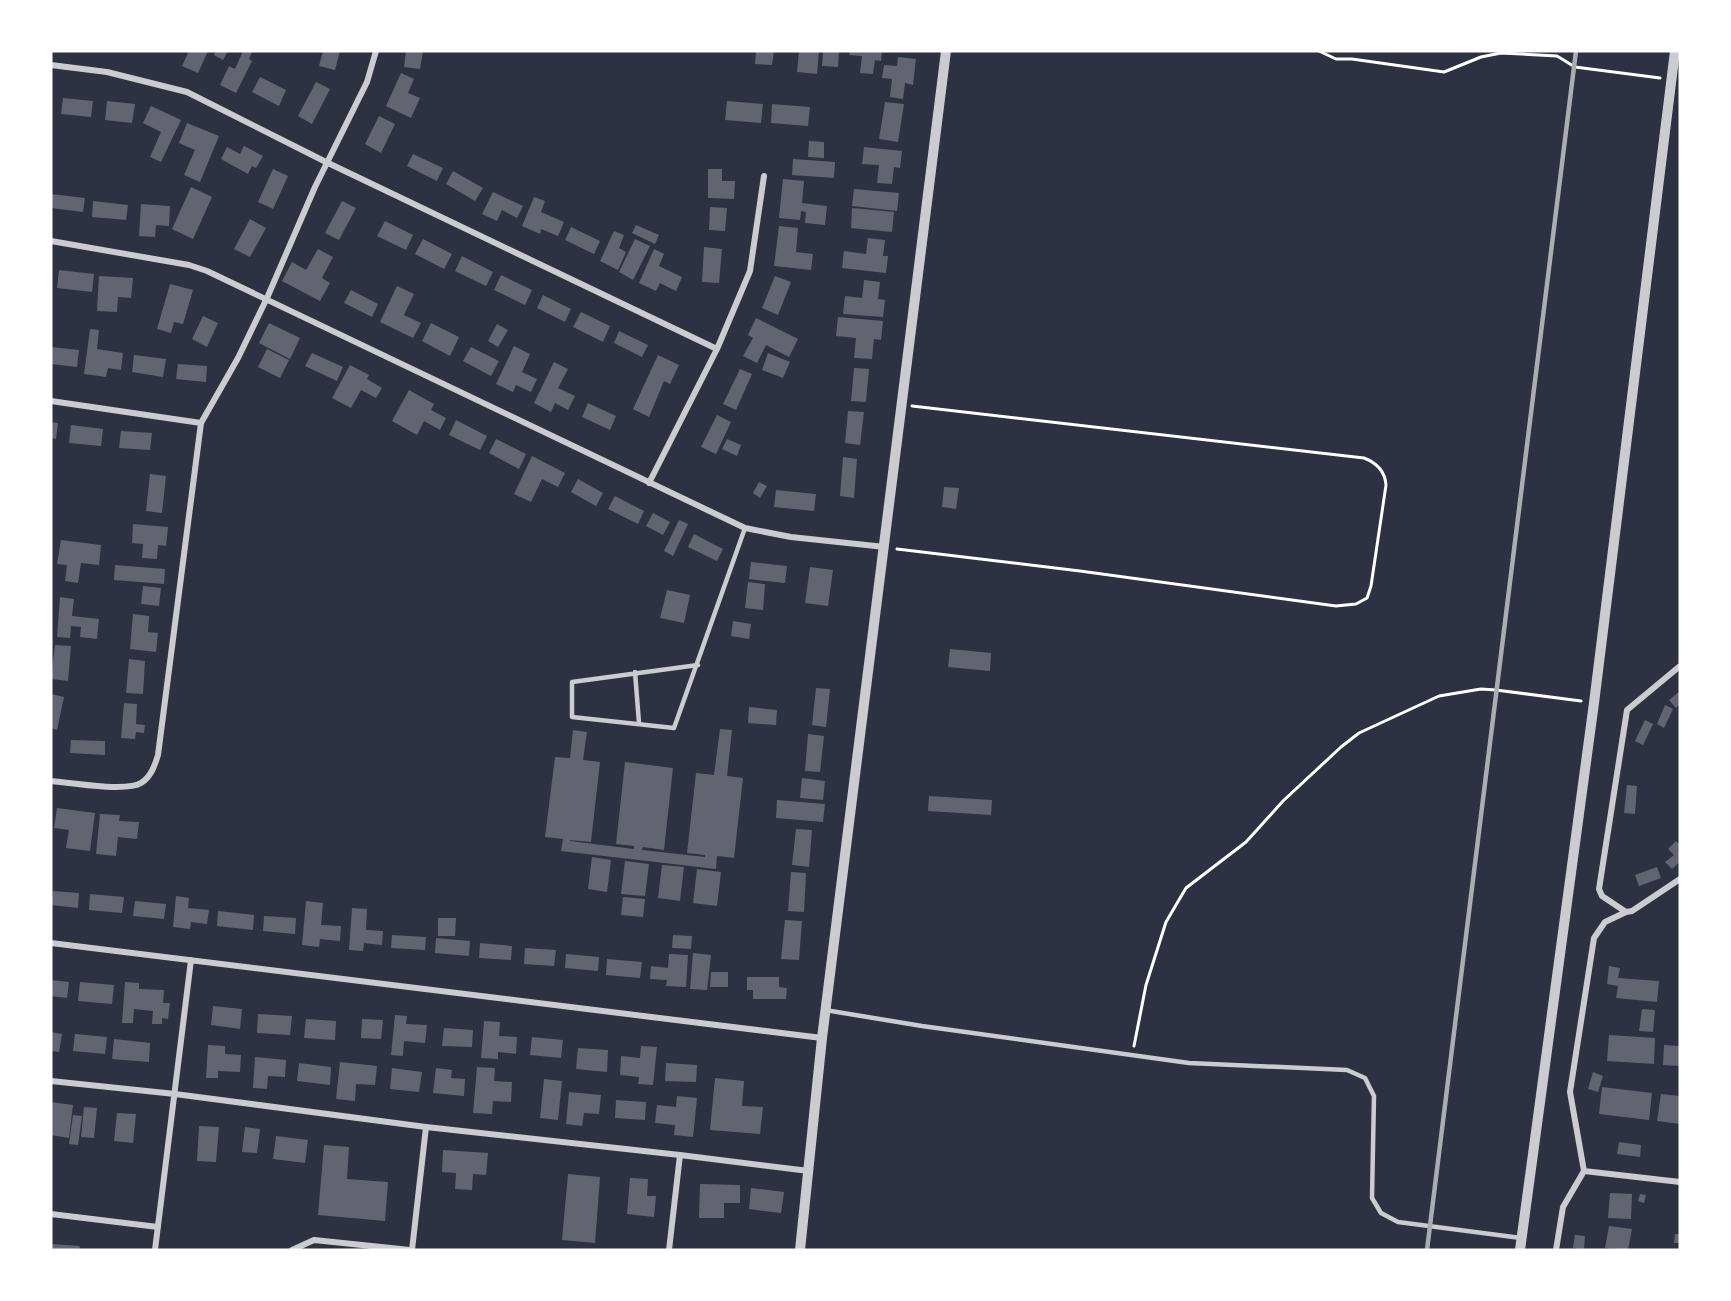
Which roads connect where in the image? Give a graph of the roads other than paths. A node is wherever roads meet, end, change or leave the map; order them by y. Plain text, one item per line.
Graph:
1 (376, 51) edge
2 (946, 51) edge
3 (1675, 51) edge
4 (51, 66) edge
5 (326, 162) junction
6 (764, 176) dead end
7 (51, 241) edge
8 (267, 298) junction
9 (717, 349) junction
10 (51, 400) edge
11 (201, 423) junction
12 (649, 483) junction
13 (745, 528) junction
14 (885, 548) junction
15 (698, 665) junction
16 (1680, 666) edge
17 (635, 672) junction
18 (639, 723) junction
19 (51, 781) edge
20 (1680, 879) edge
21 (1626, 912) junction
22 (51, 943) edge
23 (191, 960) junction
24 (825, 1010) junction
25 (822, 1038) junction
26 (51, 1081) edge
27 (175, 1094) junction
28 (426, 1127) junction
29 (680, 1155) junction
30 (1584, 1171) junction
31 (809, 1172) junction
32 (1680, 1182) edge
33 (51, 1214) edge
34 (158, 1227) junction
35 (1521, 1244) edge
36 (155, 1250) edge
37 (292, 1250) edge
38 (411, 1250) edge
39 (669, 1250) edge
40 (800, 1250) edge
41 (1556, 1250) edge

1 - 5 street
2 - 14 street
3 - 35 street
4 - 5 street
5 - 8 street
5 - 9 street
6 - 9 street
7 - 8 street
8 - 11 street
8 - 12 street
9 - 12 street
10 - 11 street
11 - 19 street
12 - 13 street
13 - 14 street
13 - 15 lane
14 - 24 street
15 - 17 lane
15 - 18 lane
16 - 21 street
17 - 18 lane
17 - 18 lane
20 - 21 street
21 - 30 street
22 - 23 street
23 - 25 street
23 - 27 street
24 - 25 street
24 - 35 lane
25 - 31 street
26 - 27 street
27 - 28 street
27 - 34 street
28 - 29 street
28 - 38 street
29 - 31 street
29 - 39 street
30 - 32 street
30 - 41 street
31 - 40 street
33 - 34 street
34 - 36 street
37 - 38 street

